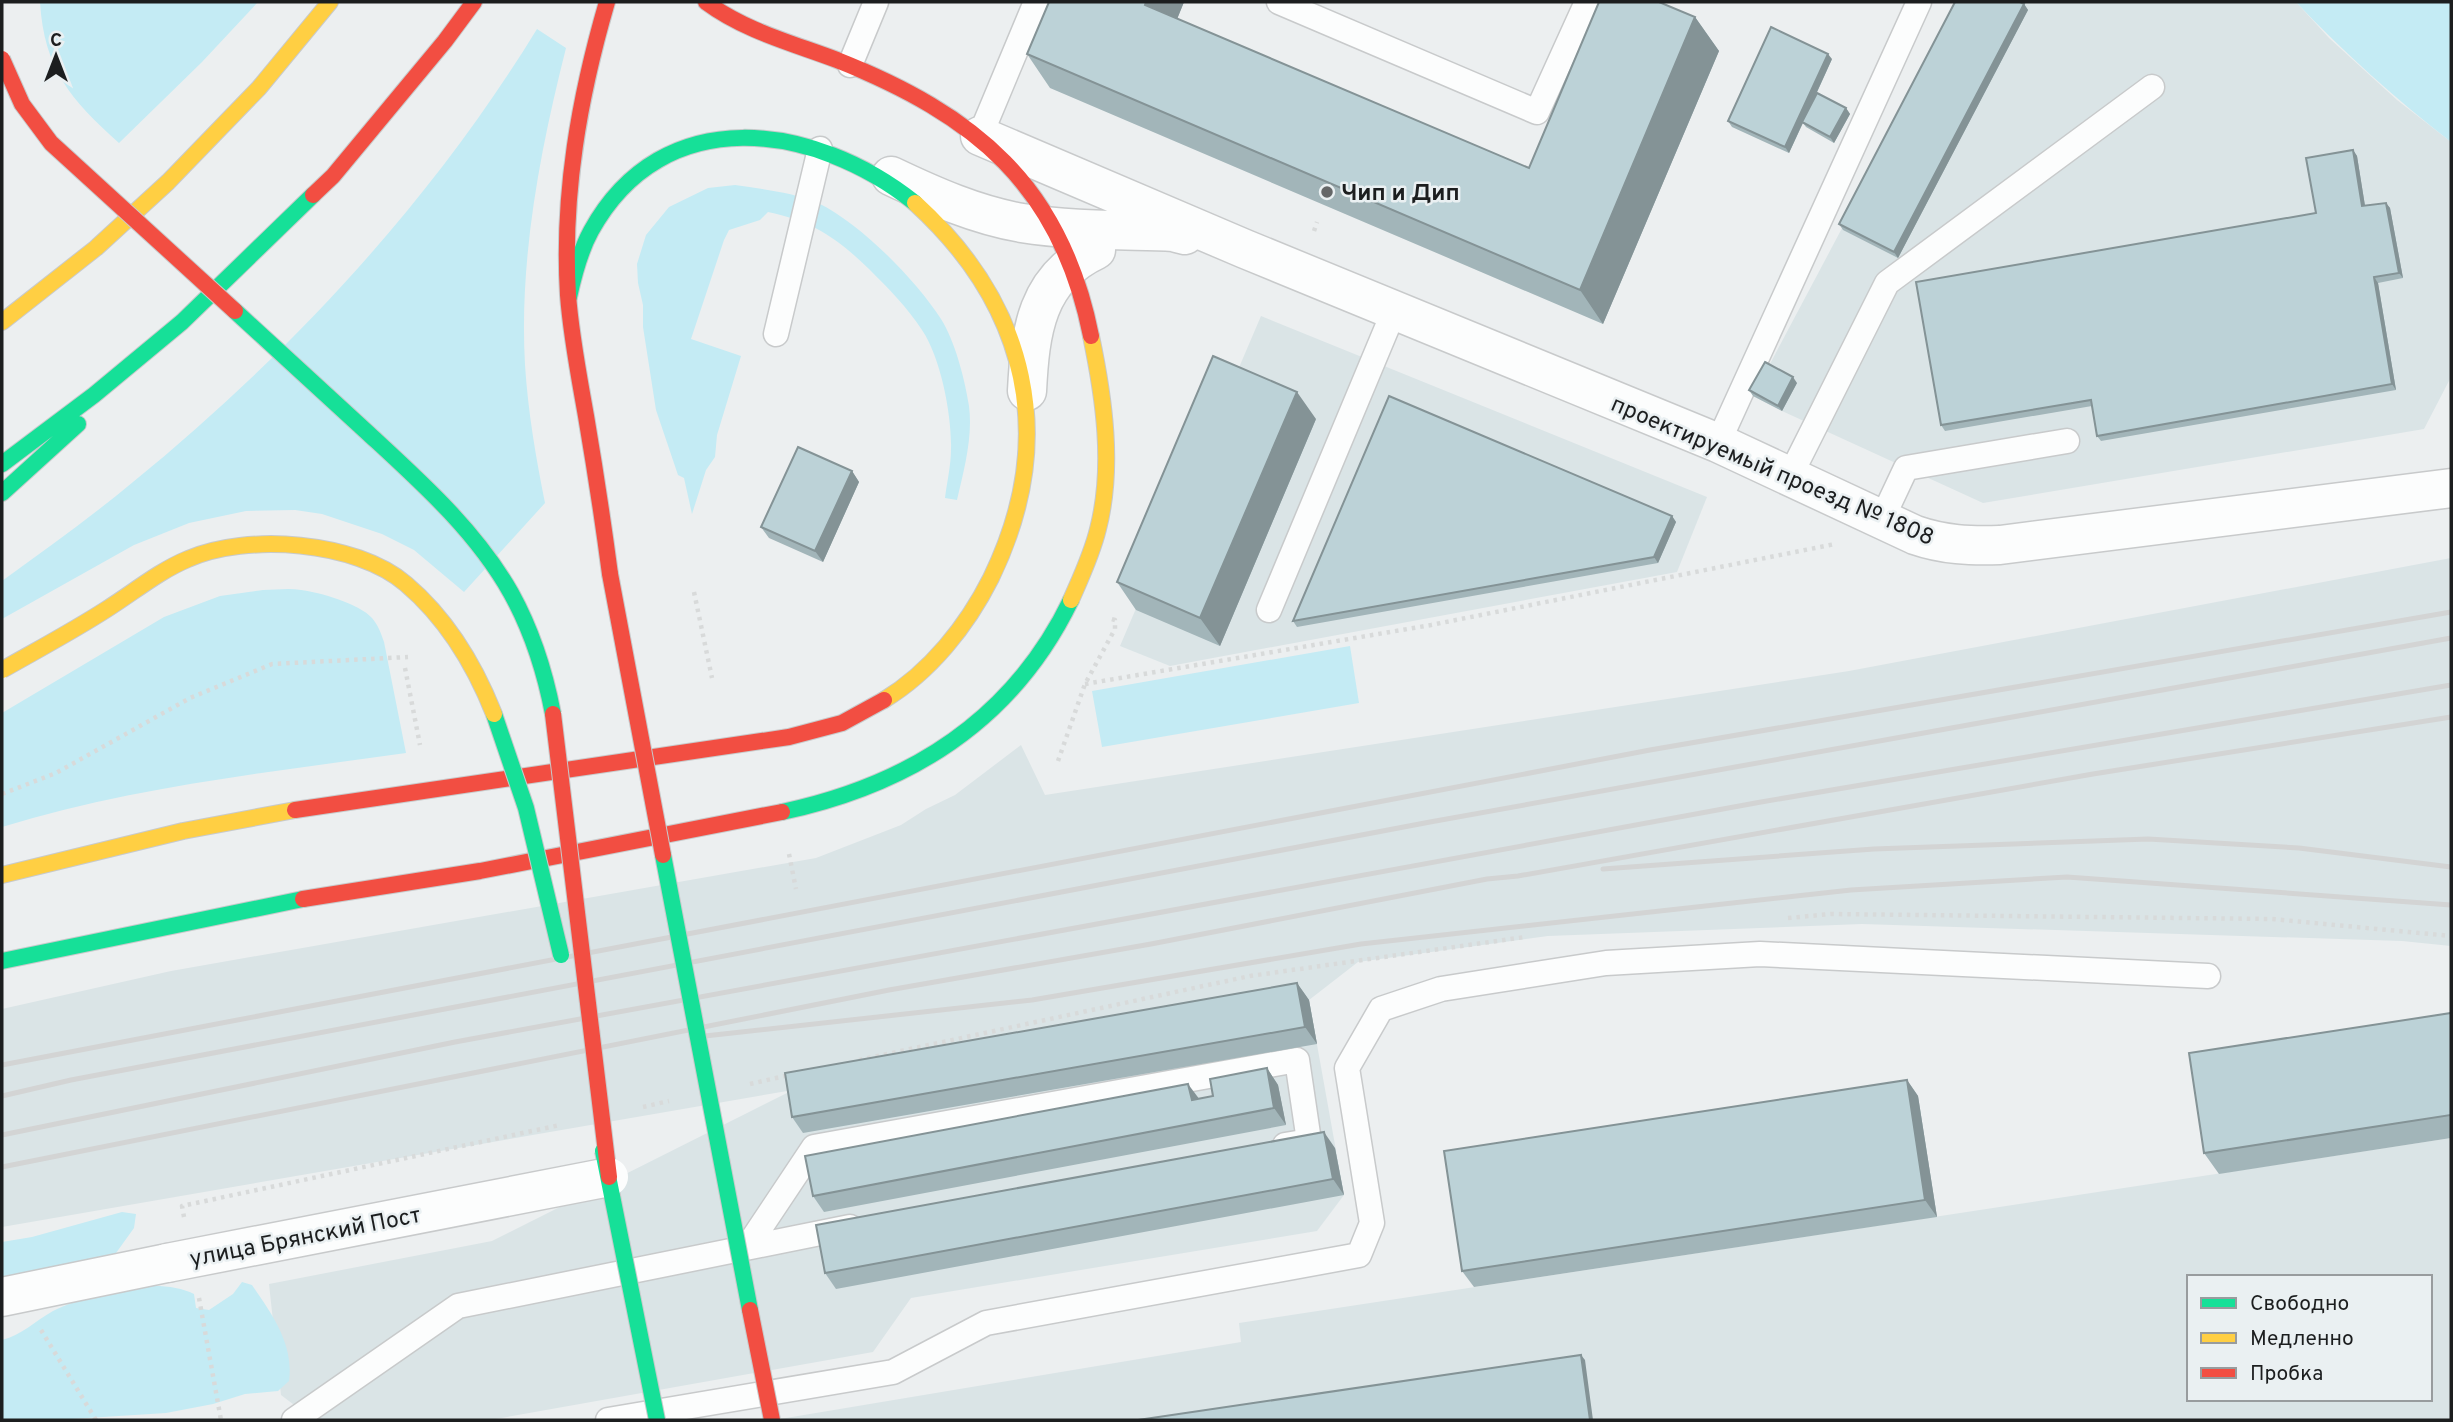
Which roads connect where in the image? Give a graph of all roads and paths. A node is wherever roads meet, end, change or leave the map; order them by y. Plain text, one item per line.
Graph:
1 (330, 2) edge
2 (474, 2) edge
3 (607, 2) edge
4 (706, 2) edge
5 (876, 2) edge
6 (1036, 2) edge
7 (1279, 2) edge
8 (1587, 2) edge
9 (1919, 2) edge
10 (2, 59) edge
11 (850, 65) junction
12 (2152, 87) dead end
13 (980, 136) junction
14 (829, 152) junction
15 (1052, 227) junction
16 (1245, 249) junction
17 (1069, 267) junction
18 (569, 297) junction
19 (1394, 311) junction
20 (2, 321) edge
21 (182, 322) junction
22 (1090, 330) junction
23 (776, 334) dead end
24 (1027, 406) junction
25 (2067, 441) dead end
26 (1718, 443) junction
27 (2, 464) edge
28 (1790, 476) junction
29 (2449, 485) edge
30 (2, 493) edge
31 (1882, 519) junction
32 (1845, 542) dead end
33 (694, 592) dead end
34 (1269, 610) dead end
35 (1107, 617) dead end
36 (408, 657) dead end
37 (405, 668) dead end
38 (2, 670) edge
39 (712, 678) dead end
40 (1085, 684) junction
41 (420, 745) dead end
42 (1058, 761) dead end
43 (2, 794) edge
44 (789, 854) dead end
45 (2, 875) edge
46 (796, 889) dead end
47 (1775, 919) dead end
48 (2451, 936) edge
49 (1527, 937) dead end
50 (2, 961) edge
51 (565, 973) dead end
52 (2208, 976) dead end
53 (573, 1014) dead end
54 (858, 1061) edge
55 (791, 1075) edge
56 (737, 1087) dead end
57 (682, 1098) dead end
58 (642, 1107) dead end
59 (561, 1124) dead end
60 (1268, 1148) edge
61 (609, 1177) junction
62 (184, 1219) dead end
63 (871, 1223) edge
64 (748, 1246) junction
65 (197, 1286) dead end
66 (2, 1297) edge
67 (38, 1326) dead end
68 (96, 1420) edge
69 (220, 1420) edge
70 (284, 1420) edge
71 (295, 1420) edge
72 (608, 1420) edge
73 (657, 1420) edge
74 (772, 1420) edge

1 - 20 main road
2 - 21 main road
3 - 18 main road
4 - 11 main road
5 - 11 lane
6 - 13 lane
7 - 8 lane
9 - 26 lane
10 - 61 main road, bridge
11 - 13 main road
12 - 28 lane
13 - 15 main road
13 - 16 street
14 - 15 street
14 - 18 main road
14 - 23 lane
14 - 24 main road
15 - 16 street
15 - 17 main road
16 - 17 street
16 - 19 street, проектируемый проезд № 1808
16 - 22 street
17 - 22 main road
17 - 24 street
18 - 74 main road, bridge
19 - 26 street, проектируемый проезд № 1808
19 - 34 lane
21 - 27 main road
21 - 30 main road
22 - 50 main road
24 - 45 main road
25 - 31 lane
26 - 28 street, проектируемый проезд № 1808
28 - 31 street, проектируемый проезд № 1808
29 - 31 street, проектируемый проезд № 1808
32 - 40 path
33 - 39 path
35 - 40 path
36 - 43 path
37 - 41 path
38 - 51 main road, bridge
40 - 42 path
44 - 46 path
47 - 48 path
49 - 54 path
52 - 72 lane
53 - 61 main road, bridge
55 - 56 path
57 - 58 path
59 - 62 path
60 - 64 lane
61 - 66 street, улица Брянский Пост, bridge
61 - 73 main road, bridge
63 - 64 lane
64 - 71 lane
65 - 69 path
67 - 68 path
70 - 71 lane

